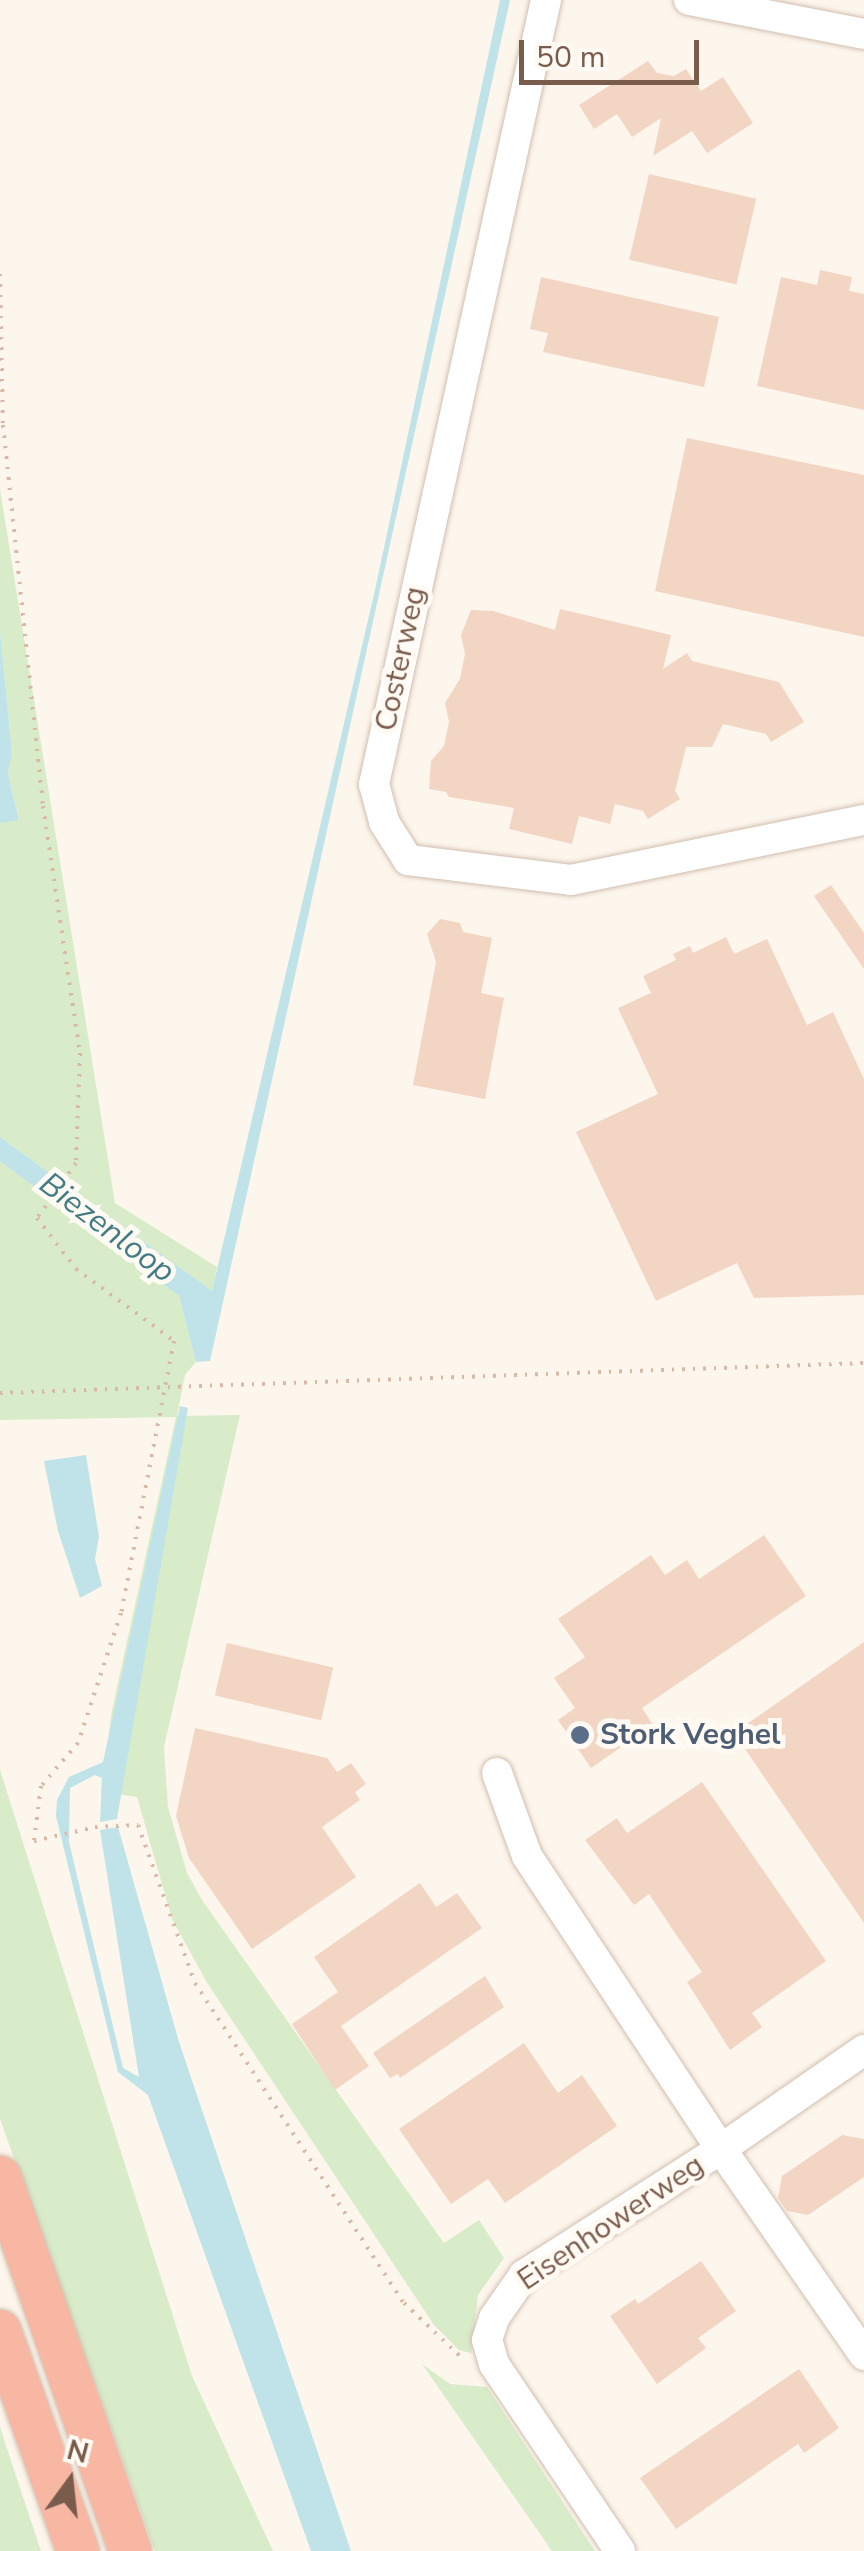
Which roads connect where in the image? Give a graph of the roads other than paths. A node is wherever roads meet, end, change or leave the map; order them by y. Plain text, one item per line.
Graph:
1 (546, 0) edge
2 (689, 0) edge
3 (864, 34) edge
4 (864, 820) edge
5 (497, 1773) dead end
6 (864, 2050) edge
7 (721, 2150) junction
8 (0, 2177) edge
9 (0, 2330) edge
10 (864, 2355) edge
11 (78, 2551) edge
12 (130, 2551) edge
13 (620, 2551) edge

1 - 4 street, Costerweg
2 - 3 street
5 - 7 street
6 - 7 street, Eisenhowerweg
7 - 10 street
7 - 13 street, Eisenhowerweg
8 - 12 highway
9 - 11 highway

